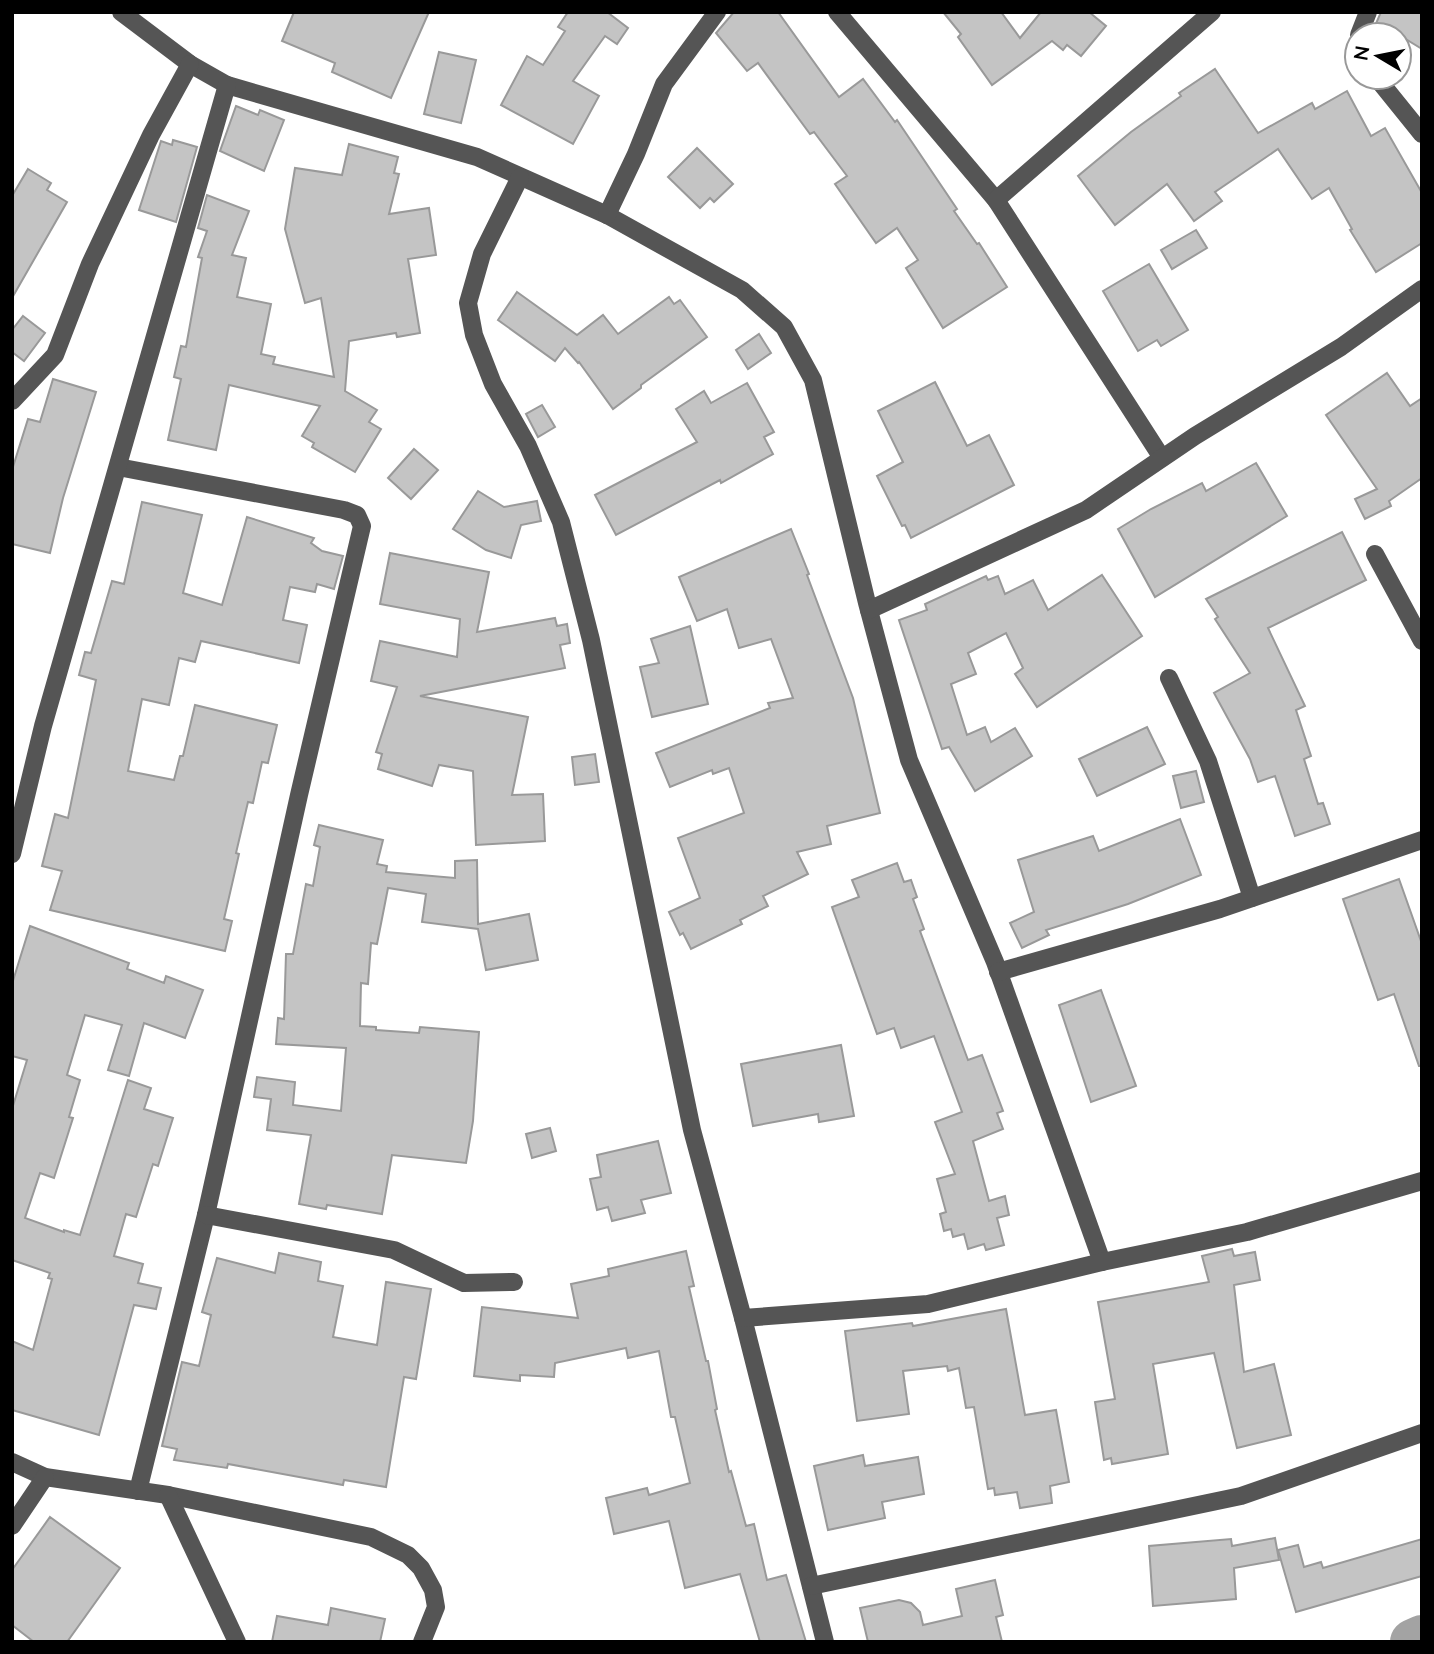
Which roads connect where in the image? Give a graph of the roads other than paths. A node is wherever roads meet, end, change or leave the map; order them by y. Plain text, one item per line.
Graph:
1 (121, 12) edge
2 (717, 12) edge
3 (836, 12) edge
4 (1212, 12) edge
5 (190, 64) junction
6 (227, 85) junction
7 (1387, 91) edge
8 (1422, 134) edge
9 (520, 177) junction
10 (996, 200) junction
11 (607, 215) junction
12 (1422, 289) edge
13 (12, 401) edge
14 (1162, 458) junction
15 (118, 467) junction
16 (1375, 554) dead end
17 (869, 610) junction
18 (1422, 641) edge
19 (1169, 678) dead end
20 (1422, 840) edge
21 (12, 854) edge
22 (1252, 898) junction
23 (998, 972) junction
24 (1422, 1181) edge
25 (206, 1215) junction
26 (1102, 1262) junction
27 (514, 1282) dead end
28 (743, 1318) junction
29 (1422, 1433) edge
30 (12, 1462) edge
31 (45, 1477) junction
32 (138, 1490) junction
33 (168, 1494) junction
34 (12, 1526) edge
35 (811, 1586) junction
36 (237, 1642) edge
37 (422, 1642) edge
38 (825, 1642) edge

1 - 5 street
2 - 11 street
3 - 10 street
4 - 10 street
5 - 6 street
5 - 13 street
6 - 9 street
6 - 15 street
7 - 8 street
9 - 11 street
9 - 28 street
10 - 14 street
11 - 17 street
12 - 14 street
14 - 17 street
15 - 21 street
15 - 25 street
16 - 18 street
17 - 23 street
19 - 22 street
20 - 22 street
22 - 23 street
23 - 26 street
24 - 26 street
25 - 27 street
25 - 32 street
26 - 28 street
28 - 35 street
29 - 35 street
30 - 31 street
31 - 32 street
31 - 34 street
32 - 33 street
33 - 36 street
33 - 37 street
35 - 38 street

